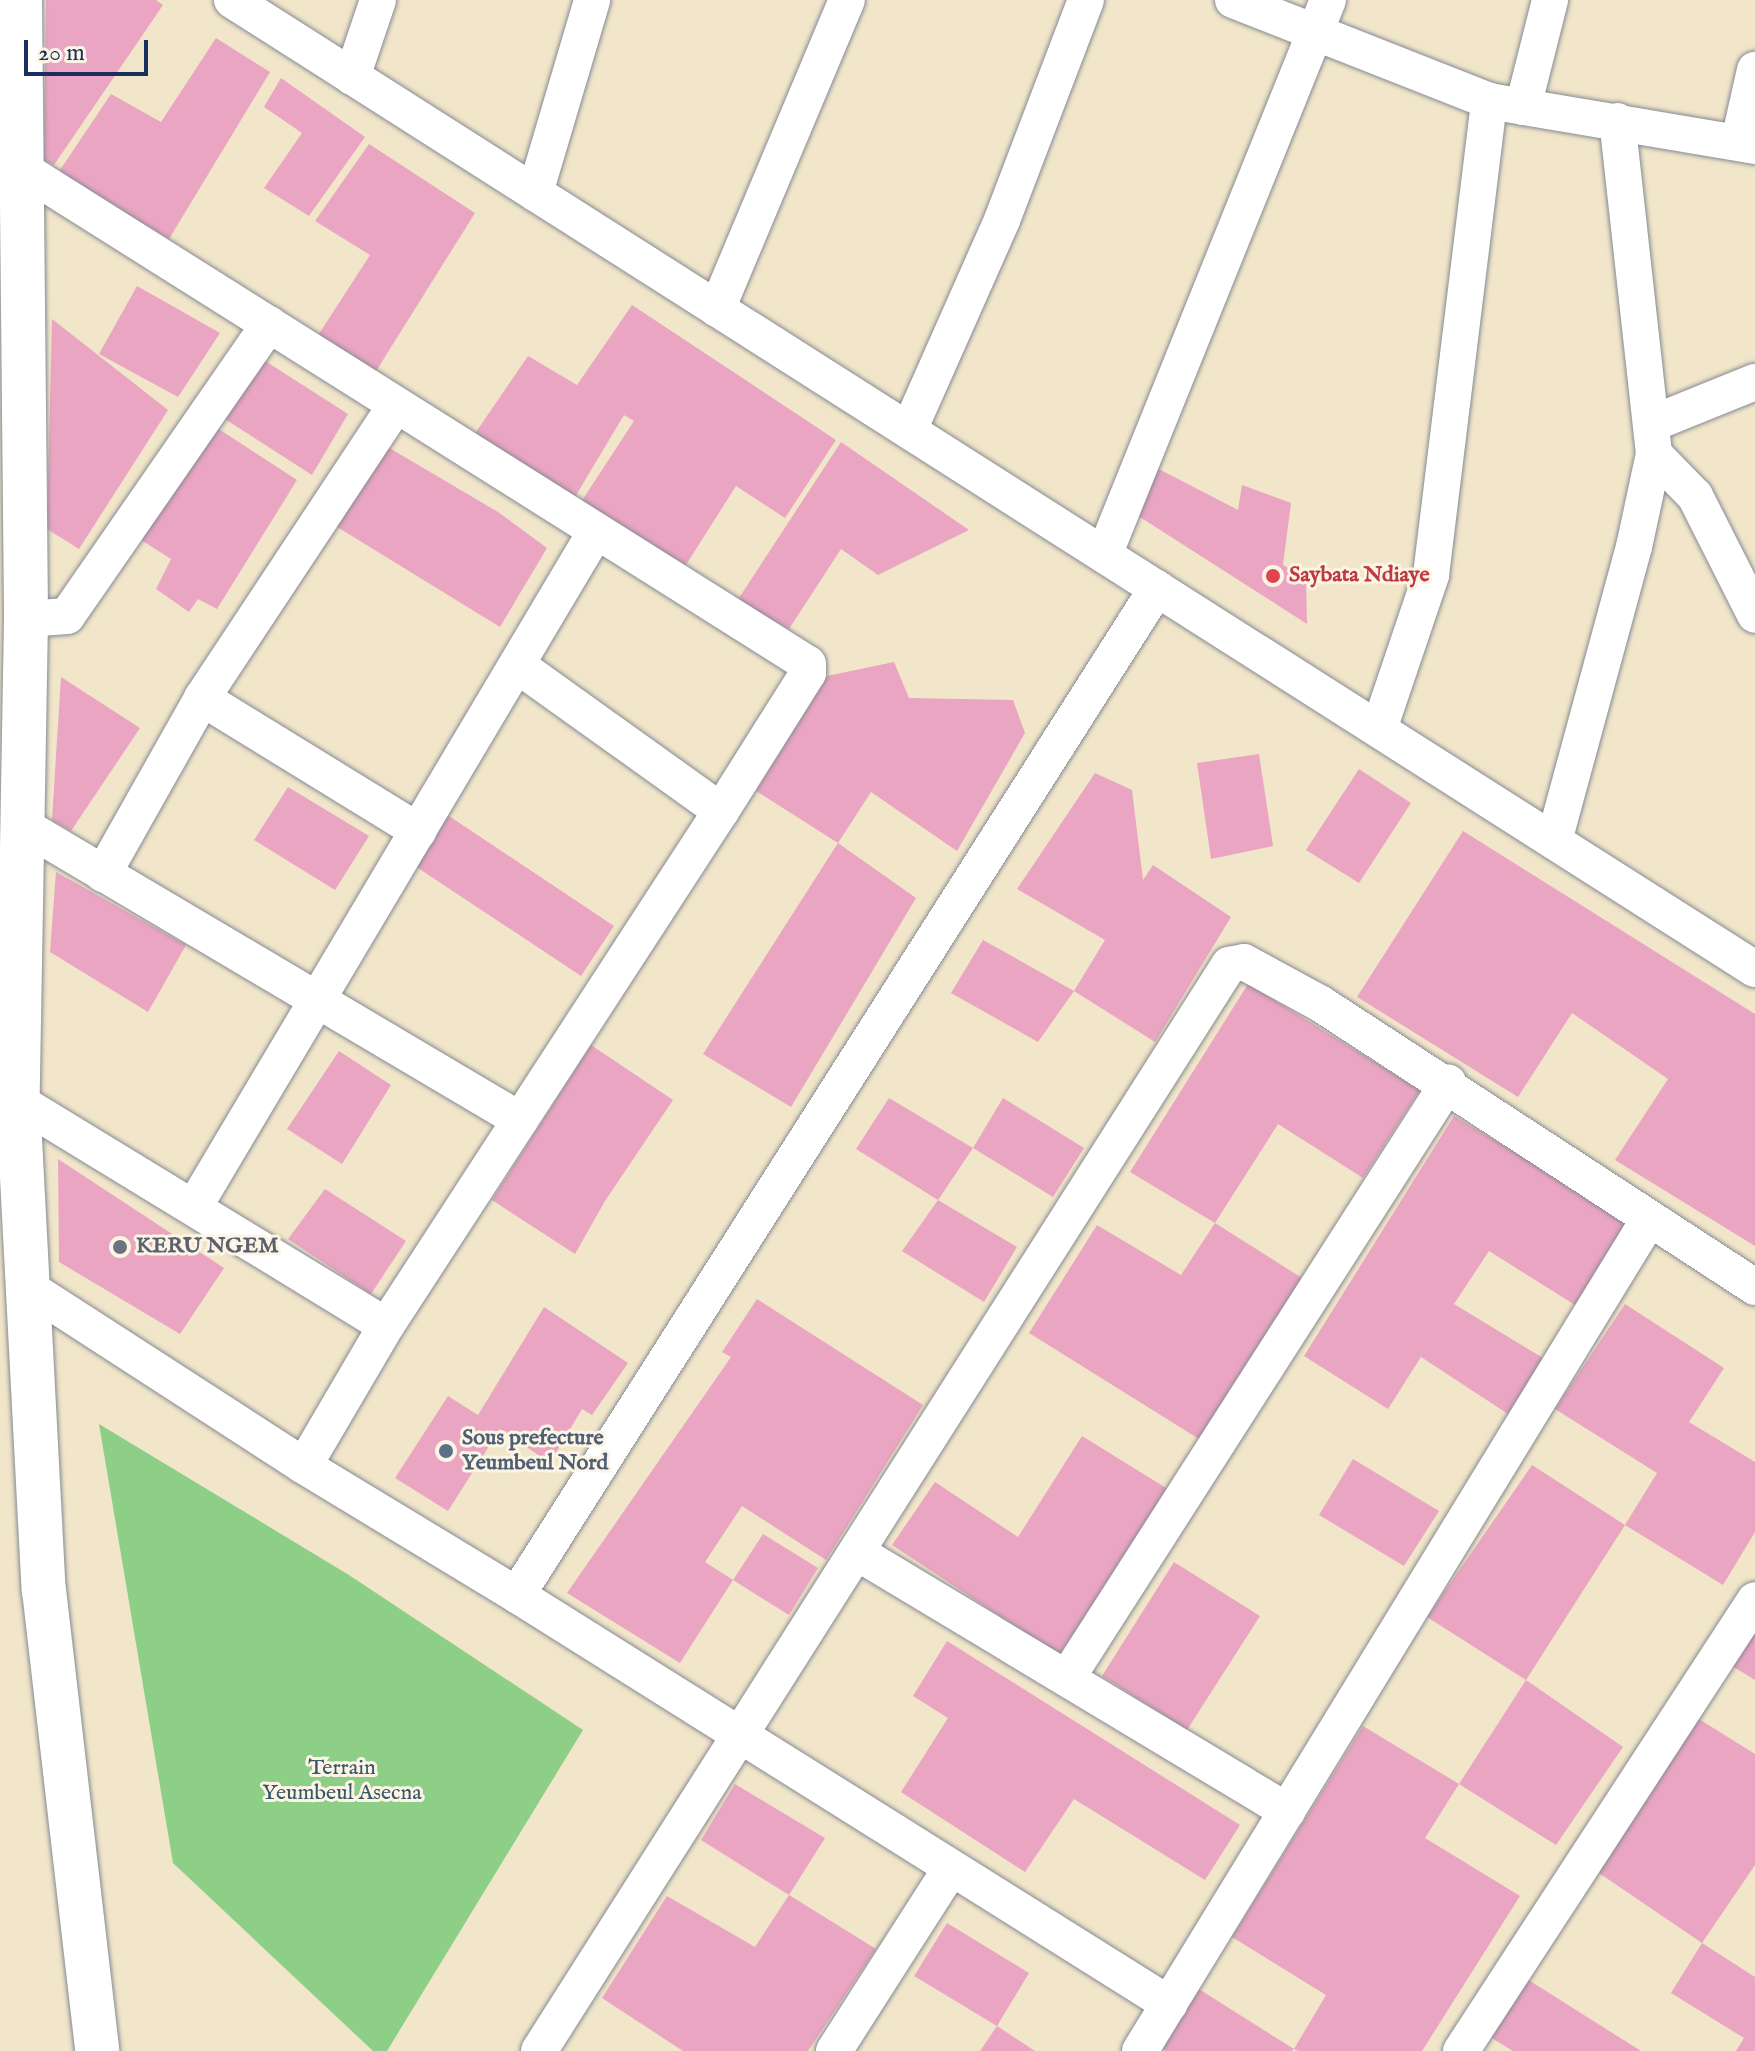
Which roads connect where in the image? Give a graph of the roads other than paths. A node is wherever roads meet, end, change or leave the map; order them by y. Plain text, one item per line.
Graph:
1 (20, 0) edge
2 (232, 0) edge
3 (378, 0) edge
4 (592, 0) edge
5 (847, 0) edge
6 (1086, 0) edge
7 (1233, 0) edge
8 (1550, 0) edge
9 (1321, 16) edge
10 (1755, 70) edge
11 (352, 77) junction
12 (1506, 104) junction
13 (1617, 121) junction
14 (1747, 143) edge
15 (19, 167) junction
16 (535, 193) junction
17 (717, 309) junction
18 (269, 324) junction
19 (1755, 382) edge
20 (396, 405) junction
21 (909, 430) junction
22 (1653, 439) junction
23 (596, 531) junction
24 (1104, 555) junction
25 (1157, 588) junction
26 (1755, 615) edge
27 (26, 619) junction
28 (517, 665) junction
29 (202, 698) junction
30 (12, 721) edge
31 (1379, 729) junction
32 (721, 811) junction
33 (22, 825) junction
34 (418, 831) junction
35 (1554, 841) junction
36 (103, 874) junction
37 (1755, 969) edge
38 (317, 1001) junction
39 (1448, 1083) junction
40 (18, 1101) junction
41 (520, 1120) junction
42 (194, 1207) junction
43 (1649, 1219) junction
44 (26, 1286) junction
45 (1755, 1287) edge
46 (386, 1326) junction
47 (304, 1466) junction
48 (858, 1553) junction
49 (517, 1595) junction
50 (1755, 1600) edge
51 (1067, 1678) junction
52 (741, 1736) junction
53 (1287, 1811) junction
54 (951, 1868) junction
55 (1169, 2004) junction
56 (1465, 2050) edge
57 (97, 2051) edge
58 (539, 2051) edge
59 (834, 2051) edge
60 (1140, 2051) edge

1 - 15 main road
2 - 11 street
3 - 11 street
4 - 16 street
5 - 17 street
6 - 21 street
7 - 9 street
8 - 12 street
9 - 12 street
9 - 24 street
10 - 14 street
11 - 16 street
12 - 13 street
12 - 31 street
13 - 14 street
13 - 22 street
15 - 18 street
15 - 27 main road
16 - 17 street
17 - 21 street
18 - 20 street
18 - 27 street
19 - 22 street
20 - 23 street
20 - 29 street
21 - 24 street
22 - 26 street
22 - 35 street
23 - 28 street
23 - 32 street
24 - 25 street
25 - 31 street
25 - 49 street
27 - 30 main road
28 - 32 street
28 - 34 street
29 - 34 street
29 - 36 street
30 - 33 main road
31 - 35 street
32 - 41 street
33 - 36 street
33 - 40 main road
34 - 38 street
35 - 37 street
36 - 38 street
38 - 41 street
38 - 42 street
39 - 43 street
39 - 48 street
39 - 51 street
40 - 42 street
40 - 44 main road
41 - 46 street
42 - 46 street
43 - 45 street
43 - 53 street
44 - 47 street
44 - 57 main road
46 - 47 street
47 - 49 street
48 - 51 street
48 - 52 street
49 - 52 street
50 - 56 street
51 - 53 street
52 - 54 street
52 - 58 street
53 - 55 street
54 - 55 street
54 - 59 street
55 - 60 street

